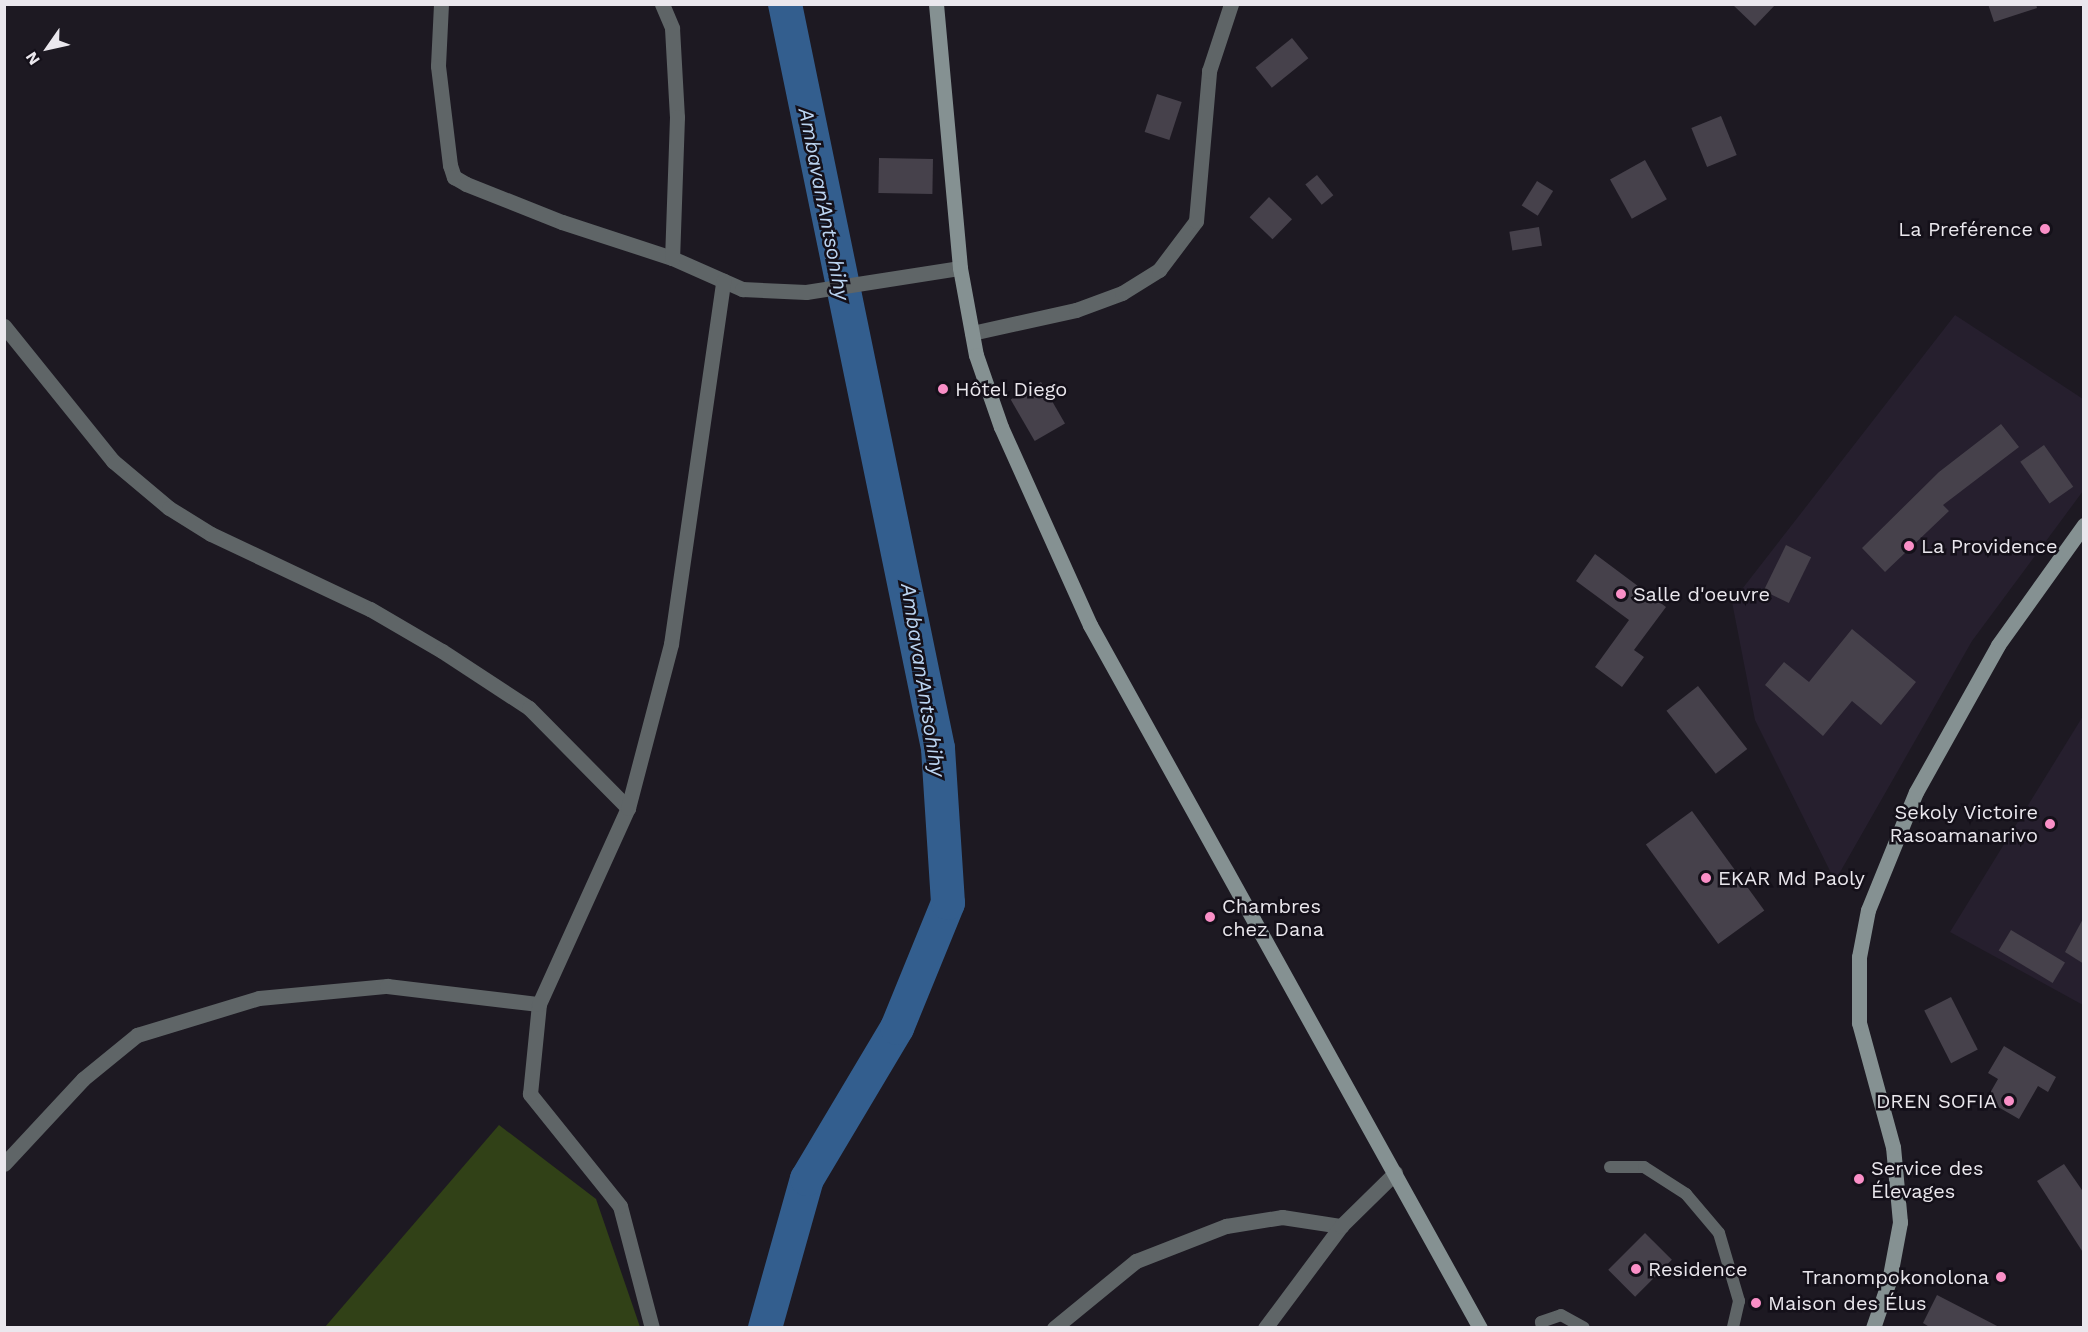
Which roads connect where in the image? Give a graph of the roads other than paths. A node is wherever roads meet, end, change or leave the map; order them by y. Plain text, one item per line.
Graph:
1 (441, 4) edge
2 (662, 4) edge
3 (936, 4) edge
4 (1231, 4) edge
5 (672, 258) junction
6 (960, 268) junction
7 (723, 281) junction
8 (4, 326) edge
9 (972, 333) junction
10 (2084, 525) edge
11 (628, 808) junction
12 (538, 1004) junction
13 (4, 1164) edge
14 (1610, 1167) dead end
15 (1395, 1173) junction
16 (1341, 1226) junction
17 (652, 1328) edge
18 (1054, 1328) edge
19 (1265, 1328) edge
20 (1480, 1328) edge
21 (1542, 1328) edge
22 (1584, 1328) edge
23 (1733, 1328) edge
24 (1873, 1328) edge

1 - 5 street
2 - 5 street
3 - 6 main road
4 - 9 street
5 - 7 street
6 - 7 street
6 - 9 main road
7 - 11 street
8 - 11 street
9 - 15 main road
10 - 24 main road
11 - 12 street
12 - 13 street
12 - 17 street
14 - 23 lane
15 - 16 street
15 - 20 main road
16 - 18 street
16 - 19 street
21 - 22 lane

